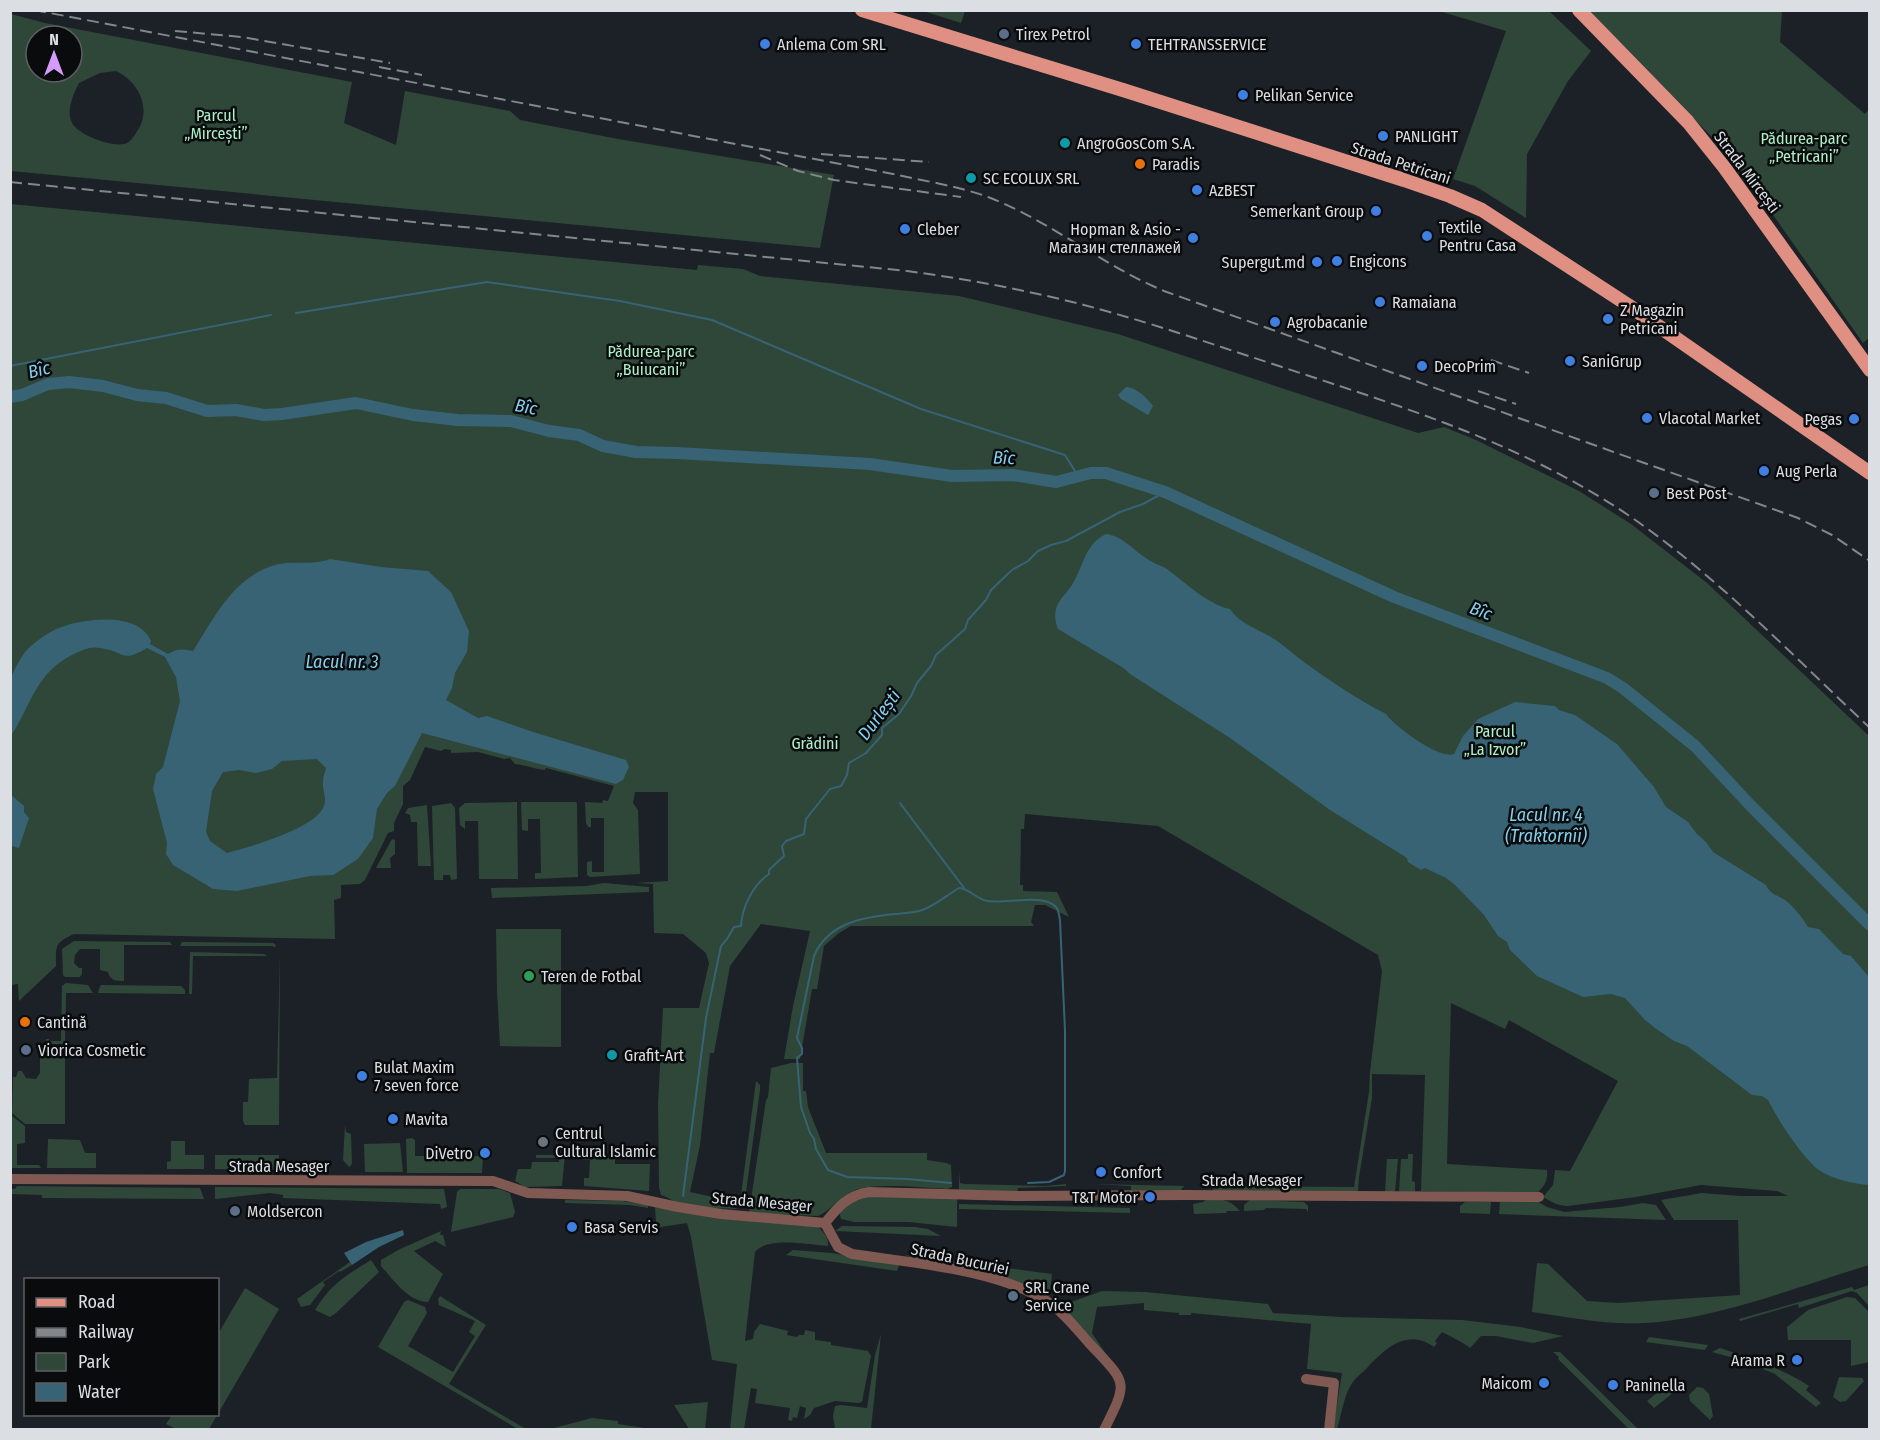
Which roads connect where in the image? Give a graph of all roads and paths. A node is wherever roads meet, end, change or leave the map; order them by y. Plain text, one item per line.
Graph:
1 (1579, 10) edge
2 (863, 11) edge
3 (1869, 370) edge
4 (1869, 473) edge
5 (10, 1179) edge
6 (1539, 1197) dead end
7 (825, 1223) junction
8 (1306, 1379) dead end
9 (1104, 1430) edge
10 (1329, 1430) edge

1 - 3 main road, Strada Mircești
2 - 4 main road, Strada Petricani
5 - 7 street, Strada Mesager
6 - 7 street, Strada Mesager
7 - 9 street, Strada Bucuriei
8 - 10 street

